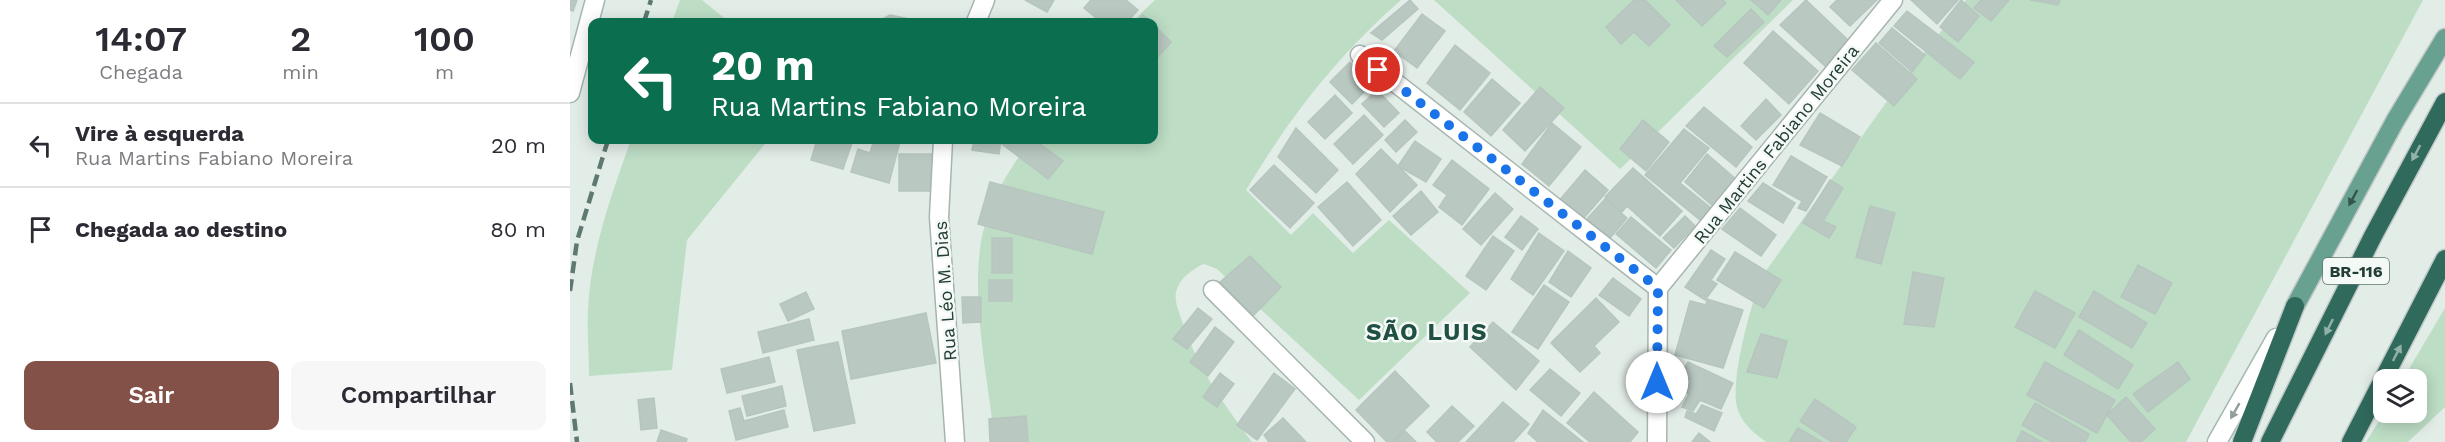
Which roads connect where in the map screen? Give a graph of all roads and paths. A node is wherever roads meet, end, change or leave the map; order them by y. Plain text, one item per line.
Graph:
1 (594, 0) edge
2 (985, 0) edge
3 (1893, 0) edge
4 (589, 18) edge
5 (978, 18) edge
6 (588, 23) edge
7 (2445, 38) edge
8 (1360, 55) dead end
9 (570, 93) edge
10 (2445, 102) edge
11 (943, 144) edge
12 (2445, 258) edge
13 (1658, 288) junction
14 (1213, 290) dead end
15 (2295, 306) junction
16 (955, 442) edge
17 (1365, 442) edge
18 (1657, 442) edge
19 (2217, 442) edge
20 (2242, 442) edge
21 (2270, 442) edge
22 (2351, 442) edge

1 - 4 street
2 - 5 street
3 - 13 street, Rua Martins Fabiano Moreira
6 - 9 street
7 -> 15 main road
8 - 13 street
10 -> 21 highway, BR-116
11 - 16 street, Rua Léo M. Dias
22 -> 12 highway
13 - 18 street
14 - 17 street
15 -> 19 street
15 - 20 highway

